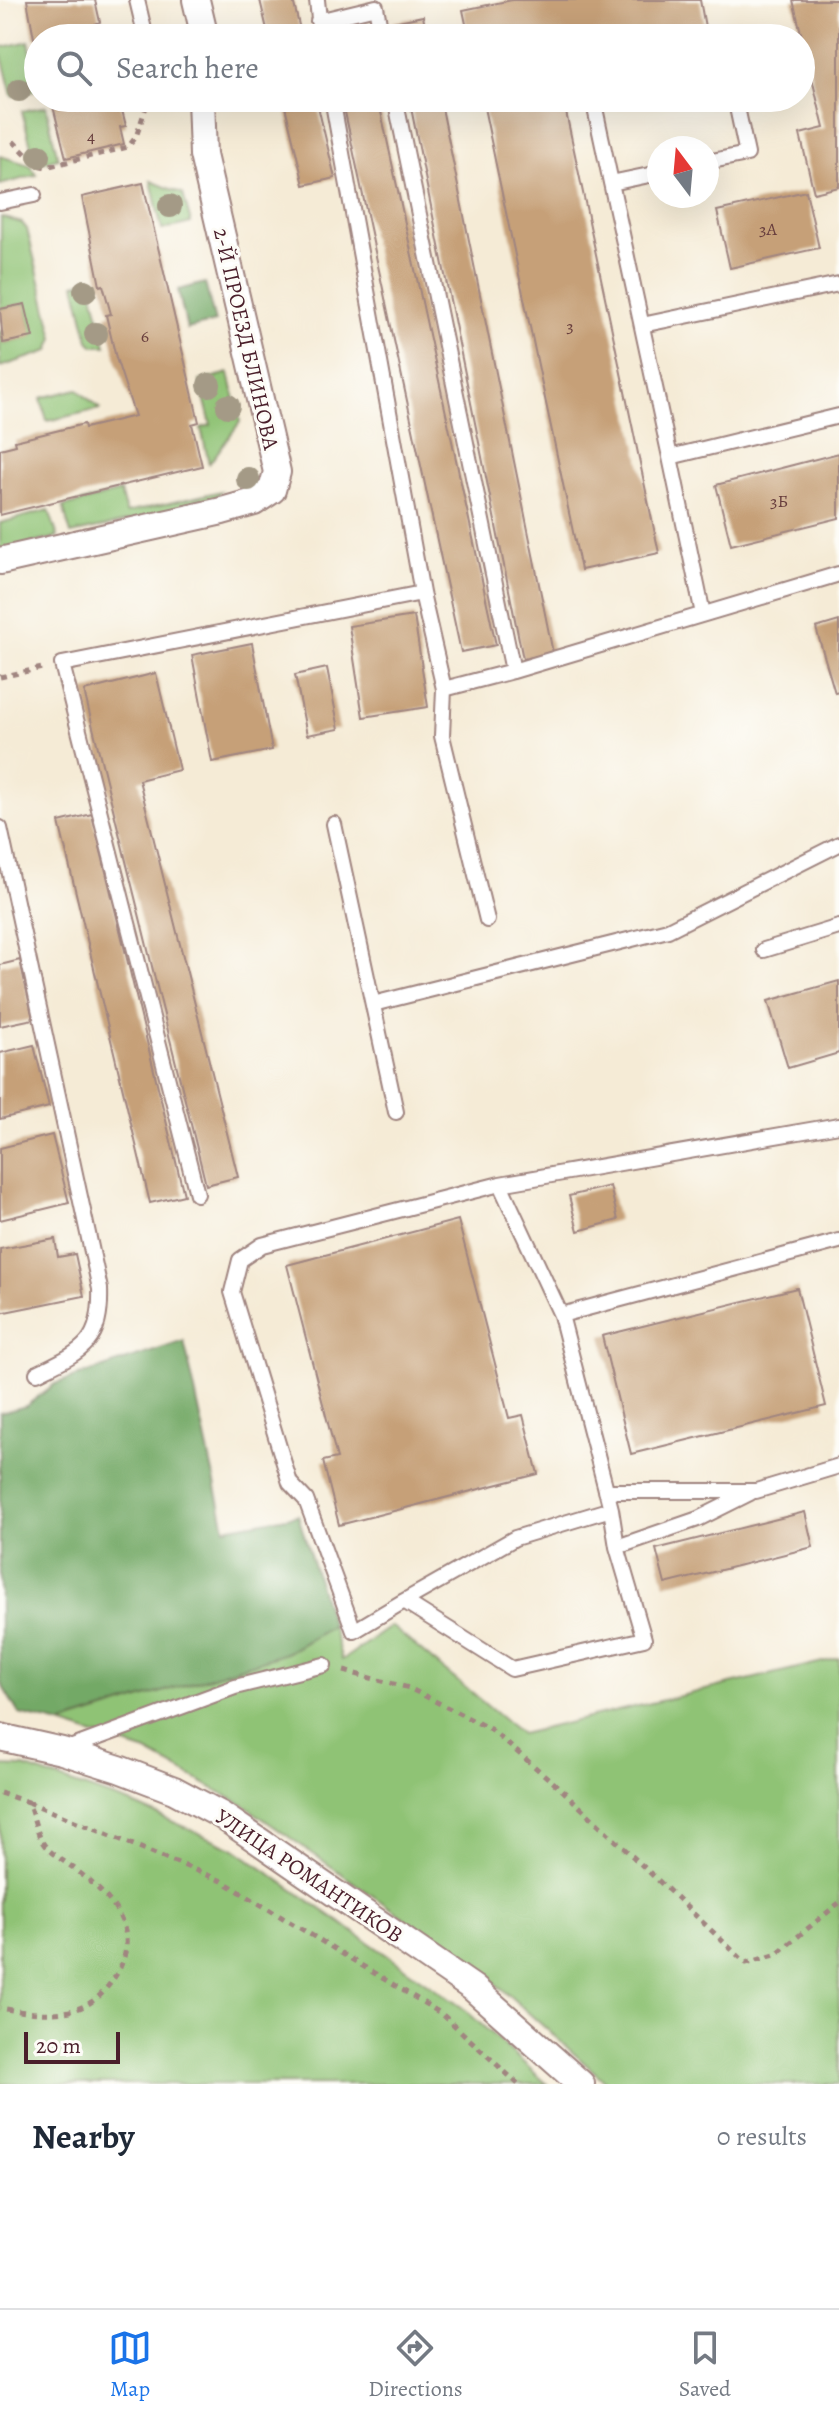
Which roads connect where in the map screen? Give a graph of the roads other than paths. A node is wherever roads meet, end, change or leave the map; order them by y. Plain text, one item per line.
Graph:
1 (137, 0) edge
2 (196, 0) edge
3 (317, 0) edge
4 (318, 21) junction
5 (143, 24) edge
6 (202, 24) edge
7 (319, 24) edge
8 (379, 24) edge
9 (201, 112) edge
10 (335, 112) edge
11 (398, 112) edge
12 (596, 112) edge
13 (738, 112) edge
14 (719, 160) edge
15 (647, 176) edge
16 (611, 183) junction
17 (34, 195) dead end
18 (0, 202) edge
19 (839, 284) edge
20 (642, 325) junction
21 (839, 416) edge
22 (670, 457) junction
23 (0, 561) edge
24 (839, 574) edge
25 (422, 593) junction
26 (703, 614) junction
27 (513, 671) junction
28 (444, 689) junction
29 (334, 824) dead end
30 (0, 828) edge
31 (839, 844) edge
32 (487, 920) dead end
33 (839, 927) edge
34 (764, 950) dead end
35 (373, 1004) junction
36 (396, 1112) dead end
37 (839, 1125) edge
38 (500, 1184) junction
39 (197, 1194) dead end
40 (839, 1241) edge
41 (561, 1315) junction
42 (37, 1373) dead end
43 (839, 1466) edge
44 (606, 1491) junction
45 (756, 1491) junction
46 (611, 1509) junction
47 (617, 1547) junction
48 (404, 1601) junction
49 (324, 1665) road end
50 (0, 1737) edge
51 (62, 1751) junction
52 (581, 2084) edge

1 - 5 lane
2 - 6 street
3 - 4 lane
4 - 7 lane
4 - 8 lane
9 - 23 street, 2-Й ПРОЕЗД БЛИНОВА
10 - 25 lane
11 - 27 lane
12 - 16 lane
13 - 14 lane
15 - 16 lane
16 - 20 lane
17 - 18 lane
19 - 20 lane
20 - 22 lane
21 - 22 lane
22 - 26 lane
24 - 26 lane
25 - 28 lane
25 - 39 lane
26 - 27 lane
27 - 28 lane
28 - 32 lane
29 - 35 lane
30 - 42 lane
31 - 35 lane
33 - 34 lane
35 - 36 lane
37 - 38 lane
38 - 41 lane
38 - 48 lane
40 - 41 lane
41 - 44 lane
43 - 45 lane
44 - 45 lane
44 - 46 lane
45 - 47 lane
46 - 47 lane
46 - 48 lane
47 - 48 lane
49 - 51 lane
50 - 51 street, УЛИЦА РОМАНТИКОВ
51 - 52 street, УЛИЦА РОМАНТИКОВ

